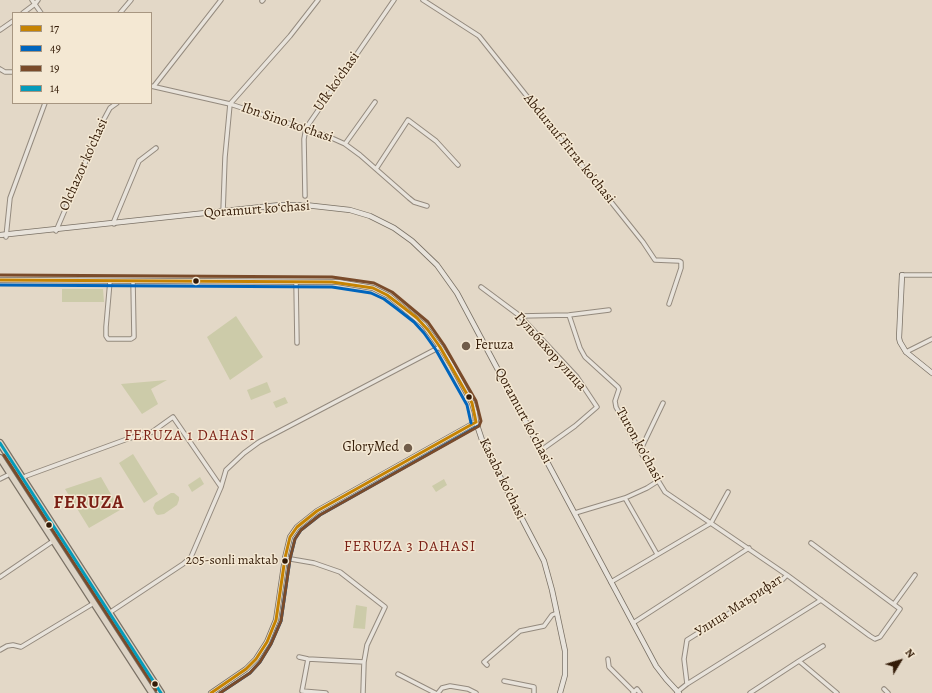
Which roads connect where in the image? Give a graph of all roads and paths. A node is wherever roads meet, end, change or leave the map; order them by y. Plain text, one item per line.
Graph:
1 (32, 0) edge
2 (38, 0) edge
3 (131, 0) edge
4 (221, 0) edge
5 (318, 0) edge
6 (394, 0) edge
7 (423, 0) edge
8 (35, 4) junction
9 (24, 12) edge
10 (40, 12) edge
11 (121, 12) edge
12 (12, 22) edge
13 (0, 30) edge
14 (0, 69) edge
15 (12, 72) edge
16 (152, 86) edge
17 (375, 102) dead end
18 (45, 104) edge
19 (116, 104) edge
20 (230, 104) junction
21 (306, 128) junction
22 (344, 144) junction
23 (156, 148) dead end
24 (458, 165) dead end
25 (376, 169) junction
26 (305, 196) dead end
27 (427, 206) dead end
28 (223, 212) junction
29 (114, 223) junction
30 (56, 230) junction
31 (3, 236) edge
32 (902, 275) joint
33 (932, 275) edge
34 (0, 280) edge
35 (110, 281) junction
36 (133, 281) junction
37 (296, 282) junction
38 (480, 286) dead end
39 (669, 304) dead end
40 (609, 310) dead end
41 (569, 315) junction
42 (520, 316) junction
43 (932, 339) edge
44 (297, 343) dead end
45 (440, 346) junction
46 (906, 352) junction
47 (932, 373) edge
48 (663, 403) dead end
49 (476, 422) junction
50 (0, 443) edge
51 (540, 450) junction
52 (640, 451) junction
53 (0, 458) edge
54 (10, 474) junction
55 (22, 478) junction
56 (0, 479) edge
57 (658, 481) junction
58 (221, 487) junction
59 (728, 492) dead end
60 (625, 498) junction
61 (575, 513) junction
62 (711, 523) junction
63 (53, 541) junction
64 (811, 544) dead end
65 (749, 548) junction
66 (657, 554) junction
67 (285, 558) junction
68 (84, 574) junction
69 (787, 575) junction
70 (915, 575) dead end
71 (0, 577) edge
72 (78, 578) junction
73 (611, 582) junction
74 (821, 600) junction
75 (94, 603) junction
76 (894, 604) junction
77 (109, 613) junction
78 (557, 613) junction
79 (633, 623) junction
80 (823, 646) dead end
81 (0, 650) edge
82 (299, 657) dead end
83 (308, 659) junction
84 (608, 659) dead end
85 (799, 661) junction
86 (364, 662) junction
87 (487, 665) dead end
88 (398, 674) dead end
89 (504, 680) dead end
90 (687, 684) junction
91 (884, 689) dead end
92 (633, 692) edge
93 (152, 693) edge
94 (161, 693) edge
95 (212, 693) edge
96 (326, 693) edge
97 (363, 693) edge
98 (437, 693) edge
99 (476, 693) edge
100 (534, 693) edge
101 (560, 693) edge
102 (640, 693) edge
103 (677, 693) edge
104 (750, 693) edge
105 (837, 693) edge
106 (888, 693) edge

1 - 8 street
2 - 8 street
3 - 11 street
4 - 16 street
5 - 20 street
6 - 21 street, Ufk ko'chasi
7 - 39 street, Abdurauf Fitrat ko'chasi
8 - 9 street
8 - 10 street
12 - 13 street
14 - 15 street
16 - 20 street, Ibn Sino ko'chasi
17 - 22 street
18 - 31 street
19 - 30 street, Olchazor ko'chasi
20 - 21 street, Ibn Sino ko'chasi
20 - 28 street
21 - 22 street, Ibn Sino ko'chasi
21 - 26 street, Ufk ko'chasi
22 - 25 street, Ibn Sino ko'chasi
23 - 29 street
24 - 25 street
25 - 27 street, Ibn Sino ko'chasi
28 - 29 street, Qoramurt koʻchasi
28 - 51 street, Qoramurt koʻchasi
29 - 30 street, Qoramurt koʻchasi
30 - 31 street, Qoramurt koʻchasi
32 - 33 street
32 - 46 street
34 - 35 street, Kasaba ko'chasi
35 - 36 street, Kasaba ko'chasi
35 - 36 street
36 - 37 street, Kasaba ko'chasi
37 - 44 street
37 - 45 street, Kasaba ko'chasi
38 - 42 street, Гульбахор улица
40 - 41 street
41 - 42 street
41 - 52 street, Turon ko'chasi
42 - 51 street, Гульбахор улица
43 - 46 street
45 - 49 street, Kasaba ko'chasi
45 - 58 street
46 - 47 street
48 - 52 street
49 - 67 street
49 - 78 street, Kasaba ko'chasi
50 - 55 main road
51 - 61 street, Qoramurt koʻchasi
51 - 103 street, Qoramurt koʻchasi
52 - 57 street, Turon ko'chasi
53 - 54 main road
54 - 56 street
54 - 63 main road
55 - 58 street
55 - 68 main road
57 - 60 street
57 - 62 street, Turon ko'chasi
58 - 77 street
59 - 62 street
60 - 61 street
60 - 66 street
61 - 73 street, Qoramurt koʻchasi
62 - 65 street, Turon ko'chasi
62 - 66 street
63 - 71 street
63 - 72 main road
64 - 76 street
65 - 69 street, Turon ko'chasi
65 - 79 street
66 - 73 street
67 - 86 street
67 - 95 street
68 - 72 main road
68 - 77 main road
69 - 74 street, Turon ko'chasi
69 - 90 street, Улица Маърифат
70 - 76 street
72 - 75 main road
73 - 79 street, Qoramurt koʻchasi
74 - 76 street, Turon ko'chasi
74 - 90 street
75 - 81 street
75 - 93 main road
77 - 94 main road
78 - 87 street
78 - 101 street, Kasaba ko'chasi
79 - 103 street, Qoramurt koʻchasi
80 - 85 street
82 - 83 street
83 - 86 street
83 - 96 street
84 - 92 street
85 - 104 street
85 - 105 street
86 - 97 street
88 - 98 street
89 - 100 street
90 - 103 street
91 - 106 street
92 - 102 street
98 - 99 street

